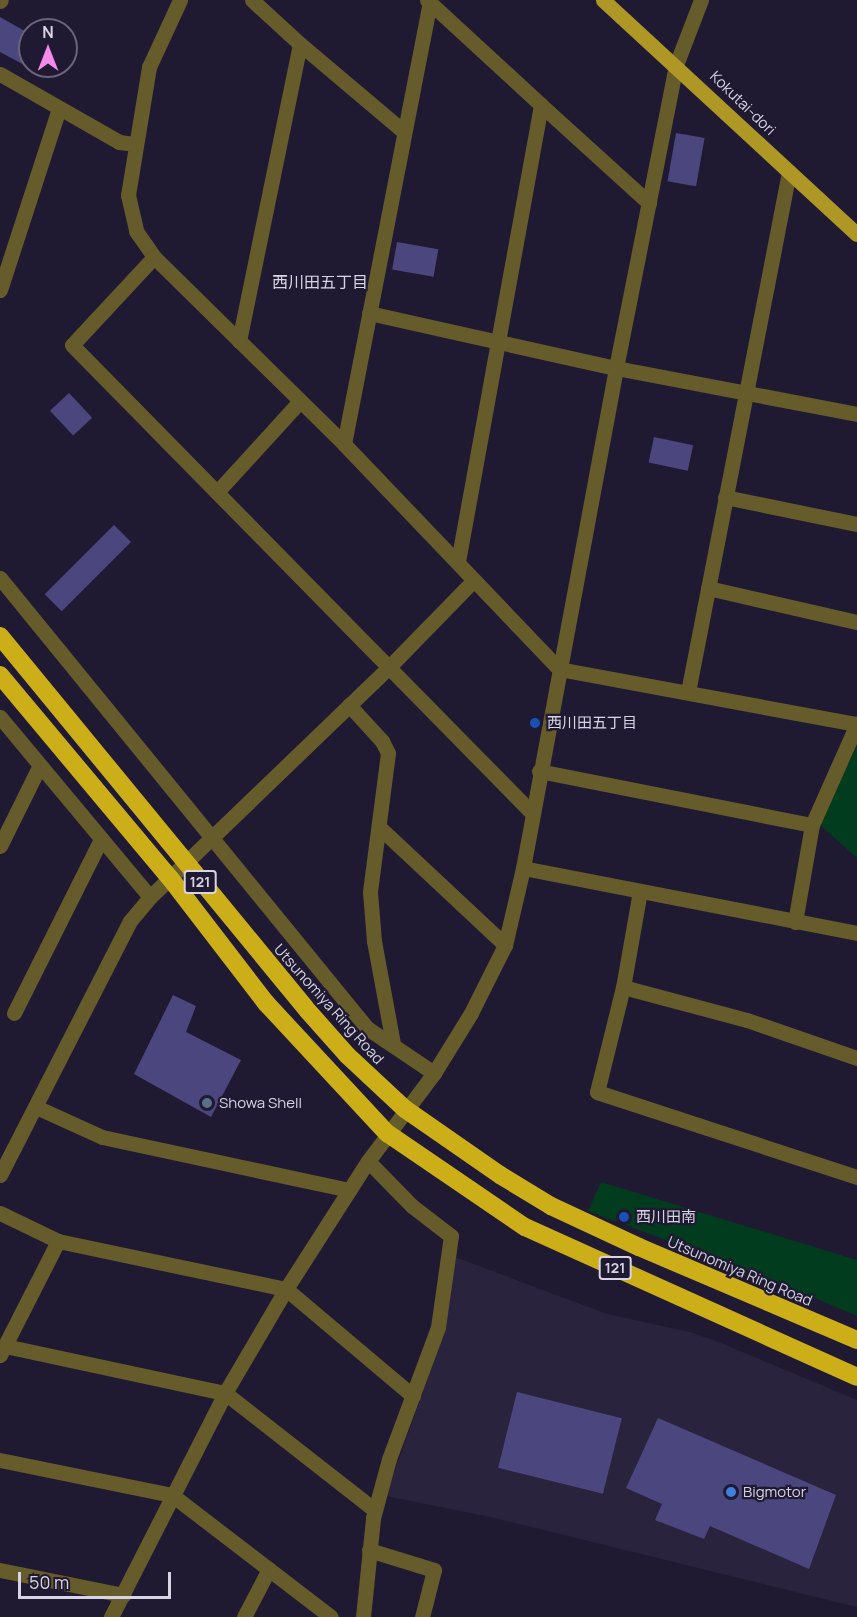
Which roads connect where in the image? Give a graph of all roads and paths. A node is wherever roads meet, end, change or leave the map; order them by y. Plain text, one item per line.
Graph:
1 (180, 0) edge
2 (252, 0) edge
3 (603, 0) edge
4 (701, 0) edge
5 (429, 1) edge
6 (300, 44) junction
7 (676, 65) junction
8 (0, 74) edge
9 (541, 105) junction
10 (59, 108) junction
11 (404, 132) junction
12 (136, 144) junction
13 (789, 172) junction
14 (649, 203) junction
15 (857, 234) edge
16 (154, 257) junction
17 (0, 290) edge
18 (369, 313) junction
19 (239, 341) junction
20 (497, 342) junction
21 (616, 368) junction
22 (745, 393) junction
23 (300, 401) junction
24 (857, 414) edge
25 (344, 444) junction
26 (217, 492) junction
27 (725, 497) junction
28 (857, 524) edge
29 (458, 563) junction
30 (0, 578) edge
31 (474, 580) junction
32 (708, 588) junction
33 (857, 622) edge
34 (4, 640) edge
35 (390, 666) junction
36 (559, 669) junction
37 (0, 675) edge
38 (688, 692) junction
39 (349, 705) junction
40 (0, 717) edge
41 (857, 724) edge
42 (40, 765) junction
43 (539, 771) junction
44 (532, 813) junction
45 (7, 817) edge
46 (812, 825) junction
47 (379, 827) junction
48 (212, 838) junction
49 (101, 839) junction
50 (0, 846) edge
51 (186, 864) junction
52 (523, 868) junction
53 (170, 878) junction
54 (640, 891) junction
55 (150, 897) junction
56 (795, 922) junction
57 (857, 933) edge
58 (505, 945) junction
59 (623, 987) junction
60 (14, 1013) dead end
61 (393, 1044) junction
62 (857, 1059) edge
63 (434, 1073) junction
64 (36, 1107) junction
65 (405, 1109) junction
66 (387, 1133) junction
67 (368, 1161) junction
68 (0, 1175) edge
69 (857, 1177) edge
70 (349, 1190) junction
71 (0, 1213) edge
72 (58, 1241) junction
73 (286, 1289) junction
74 (857, 1340) edge
75 (2, 1350) edge
76 (857, 1377) edge
77 (225, 1393) junction
78 (413, 1396) junction
79 (0, 1460) edge
80 (172, 1496) junction
81 (375, 1510) junction
82 (369, 1550) junction
83 (269, 1569) junction
84 (0, 1570) edge
85 (123, 1595) junction
86 (111, 1617) edge
87 (244, 1617) edge
88 (331, 1617) edge
89 (363, 1617) edge
90 (422, 1617) edge

1 - 12 street
2 - 6 street
3 - 7 main road, Kokutai-dori
4 - 7 street
5 - 9 street
5 - 11 street
6 - 11 street
6 - 19 street
7 - 13 main road, Kokutai-dori
7 - 14 street
8 - 10 street
9 - 14 street
9 - 20 street
10 - 12 street
10 - 17 street
11 - 18 street
12 - 16 street
13 - 15 main road, Kokutai-dori
13 - 22 street
14 - 21 street
16 - 19 street
16 - 26 street
18 - 20 street
18 - 25 street
19 - 23 street
20 - 21 street
20 - 29 street
21 - 22 street
21 - 36 street
22 - 24 street
22 - 27 street
23 - 25 street
23 - 26 street
25 - 29 street
26 - 35 street
27 - 28 street
27 - 32 street
29 - 31 street
30 - 48 street
31 - 35 street
31 - 36 street
32 - 33 street
32 - 38 street
34 - 51 highway, Utsunomiya Ring Road / 121
35 - 39 street
35 - 44 street
36 - 38 street
36 - 43 street
37 - 53 highway, 121
38 - 41 street
39 - 47 street
39 - 48 street
40 - 42 street
41 - 46 street
42 - 45 street
42 - 49 street
43 - 44 street
43 - 46 street
44 - 52 street
45 - 50 street
46 - 56 street
47 - 58 street
47 - 61 street
48 - 51 street
48 - 61 street
49 - 55 street
49 - 60 street
51 - 53 street
51 - 65 highway, Utsunomiya Ring Road / 121
52 - 54 street
52 - 58 street
53 - 55 street
53 - 66 highway, 121
54 - 56 street
54 - 59 street
55 - 64 street
56 - 57 street
58 - 63 street
59 - 62 street
59 - 69 street
61 - 63 street
63 - 65 street
64 - 68 street
64 - 70 street
65 - 66 street
65 - 74 highway, Utsunomiya Ring Road / 121
66 - 67 street
66 - 76 highway, 121
67 - 70 street
67 - 78 street
70 - 73 street
71 - 72 street
72 - 73 street
72 - 75 street
73 - 77 street
73 - 78 street
75 - 77 street
77 - 80 street
77 - 81 street
78 - 81 street
79 - 80 street
80 - 83 street
80 - 85 street
81 - 82 street
82 - 89 street
82 - 90 street
83 - 87 street
83 - 88 street
84 - 85 street
85 - 86 street

